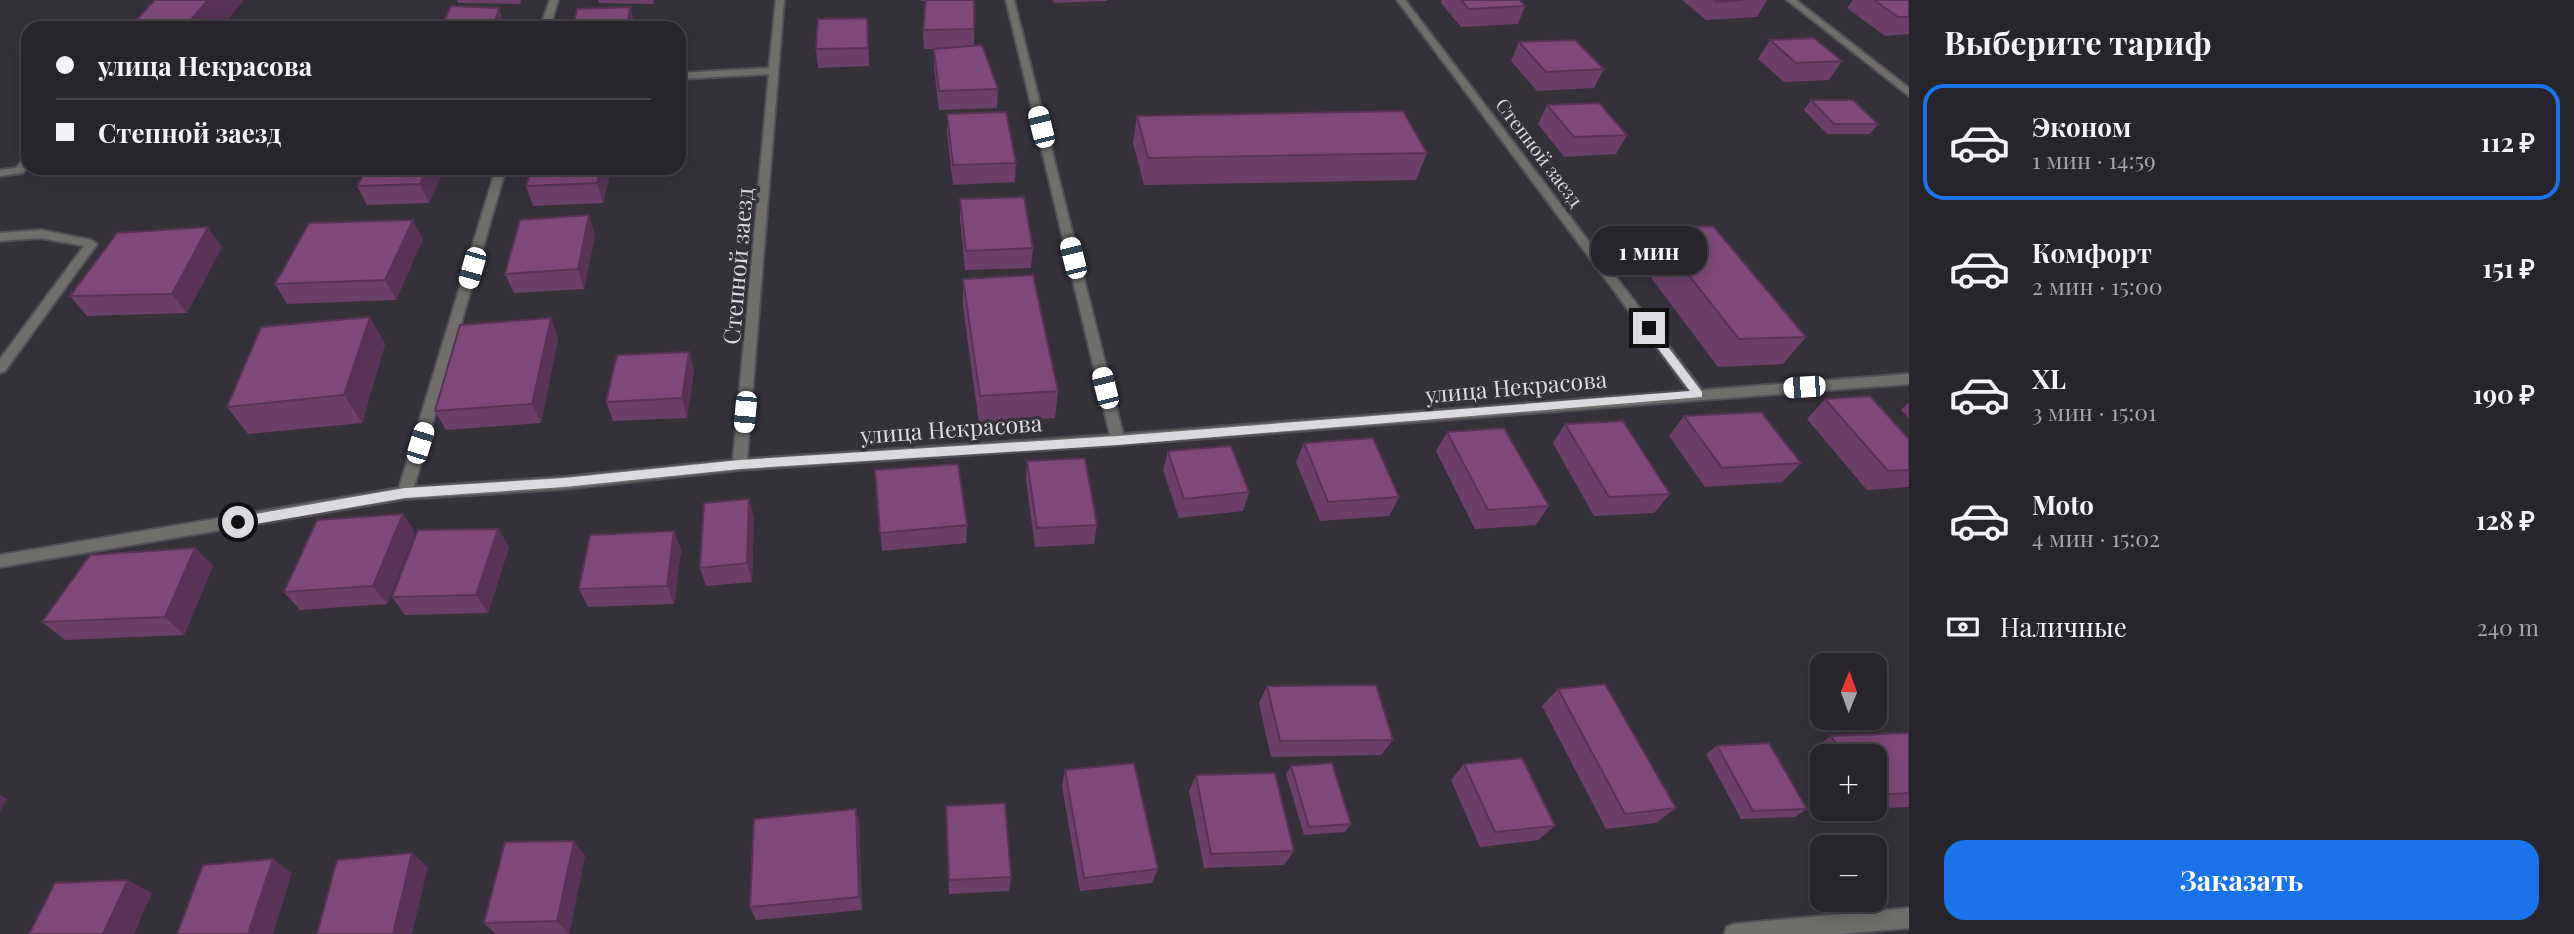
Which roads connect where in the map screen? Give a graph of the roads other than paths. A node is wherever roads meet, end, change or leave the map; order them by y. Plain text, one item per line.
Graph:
1 (554, 0) edge
2 (780, 0) edge
3 (1010, 0) edge
4 (1401, 0) edge
5 (1791, 0) edge
6 (547, 21) edge
7 (775, 71) junction
8 (686, 76) edge
9 (1909, 93) edge
10 (21, 169) edge
11 (0, 173) edge
12 (500, 175) edge
13 (0, 237) edge
14 (0, 368) edge
15 (1909, 379) edge
16 (1698, 394) junction
17 (1118, 440) junction
18 (740, 465) junction
19 (405, 493) junction
20 (0, 561) edge
21 (1909, 918) edge
22 (1734, 934) edge

1 - 6 street
2 - 7 street, Степной заезд
3 - 17 street
4 - 16 street, Степной заезд
5 - 9 street
7 - 8 street
7 - 18 street, Степной заезд
10 - 11 street
12 - 19 street
13 - 14 street
15 - 16 street, улица Некрасова
16 - 17 street, улица Некрасова
17 - 18 street, улица Некрасова
18 - 19 street, улица Некрасова
19 - 20 street, улица Некрасова
21 - 22 street

